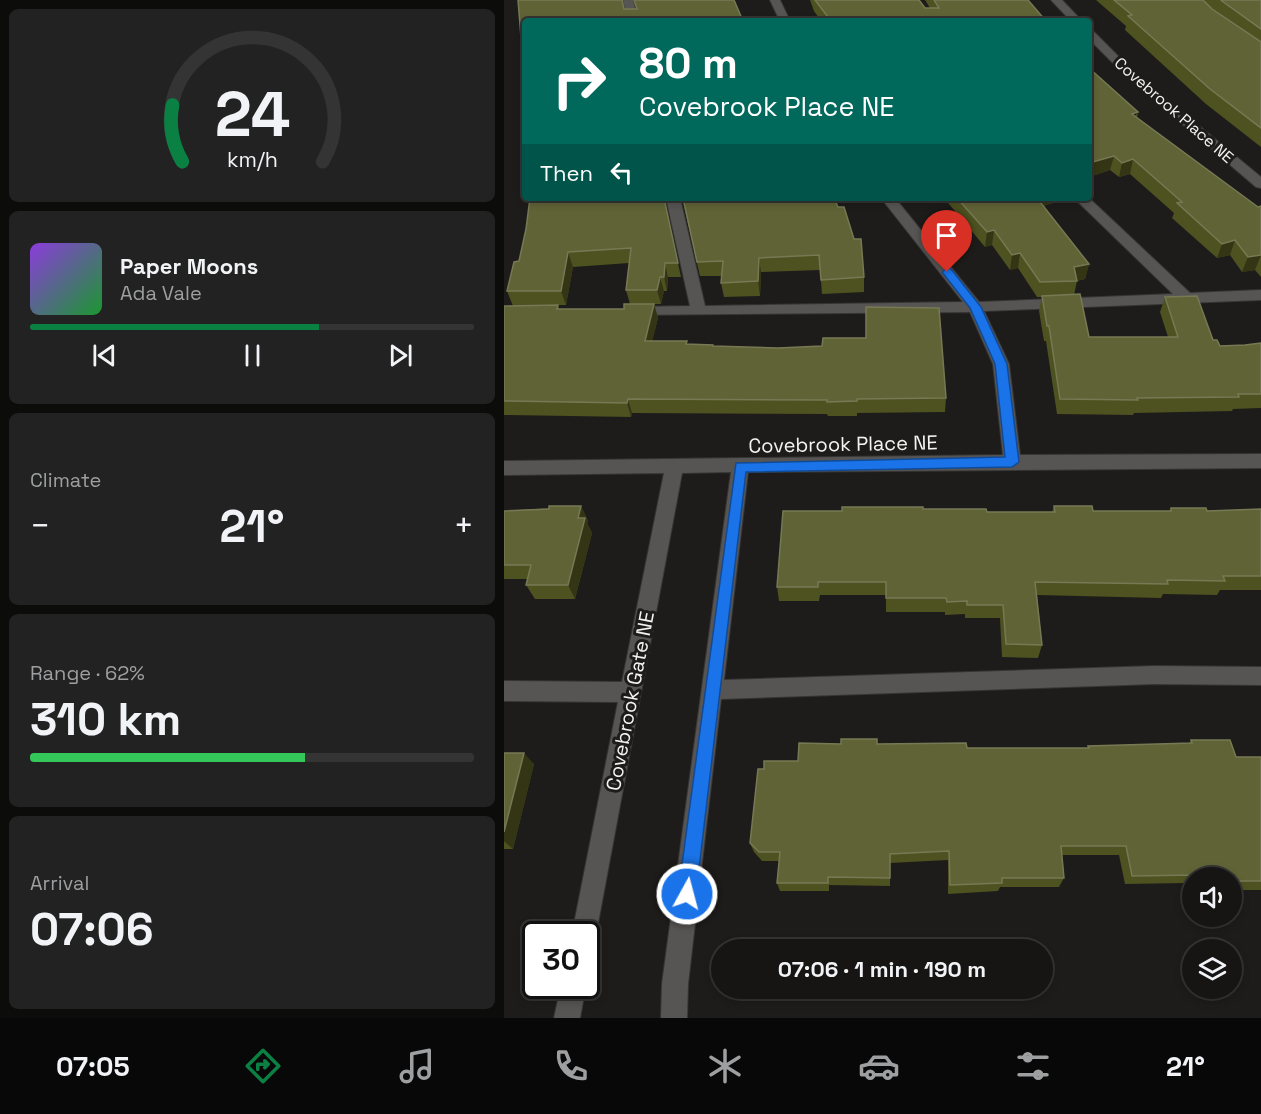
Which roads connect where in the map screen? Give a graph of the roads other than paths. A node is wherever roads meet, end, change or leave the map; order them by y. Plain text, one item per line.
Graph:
1 (628, 0) edge
2 (775, 0) edge
3 (1056, 0) edge
4 (632, 18) edge
5 (784, 18) edge
6 (1074, 18) edge
7 (1092, 36) edge
8 (1261, 184) edge
9 (674, 201) edge
10 (890, 201) edge
11 (1084, 201) edge
12 (1261, 295) edge
13 (1186, 298) junction
14 (975, 307) junction
15 (699, 311) junction
16 (618, 312) edge
17 (1261, 461) edge
18 (1012, 462) junction
19 (674, 467) junction
20 (740, 467) junction
21 (504, 468) edge
22 (1261, 676) edge
23 (713, 690) junction
24 (504, 691) edge
25 (632, 692) junction
26 (587, 921) edge
27 (571, 999) edge
28 (567, 1018) edge
29 (674, 1018) edge

1 - 4 street
2 - 5 street
3 - 6 street
7 - 8 street, Covebrook Place NE
9 - 15 street
10 - 14 street
11 - 13 street
12 - 13 street
13 - 14 street
14 - 15 street
14 - 18 street
15 - 16 street
17 - 18 street, Covebrook Place NE
18 - 20 street, Covebrook Place NE
19 - 20 street, Covebrook Place NE
19 - 21 street, Covebrook Place NE
19 - 25 street, Covebrook Gate NE
20 - 23 street
22 - 23 street
23 - 29 street
24 - 25 street
25 - 26 street, Covebrook Gate NE
27 - 28 street

